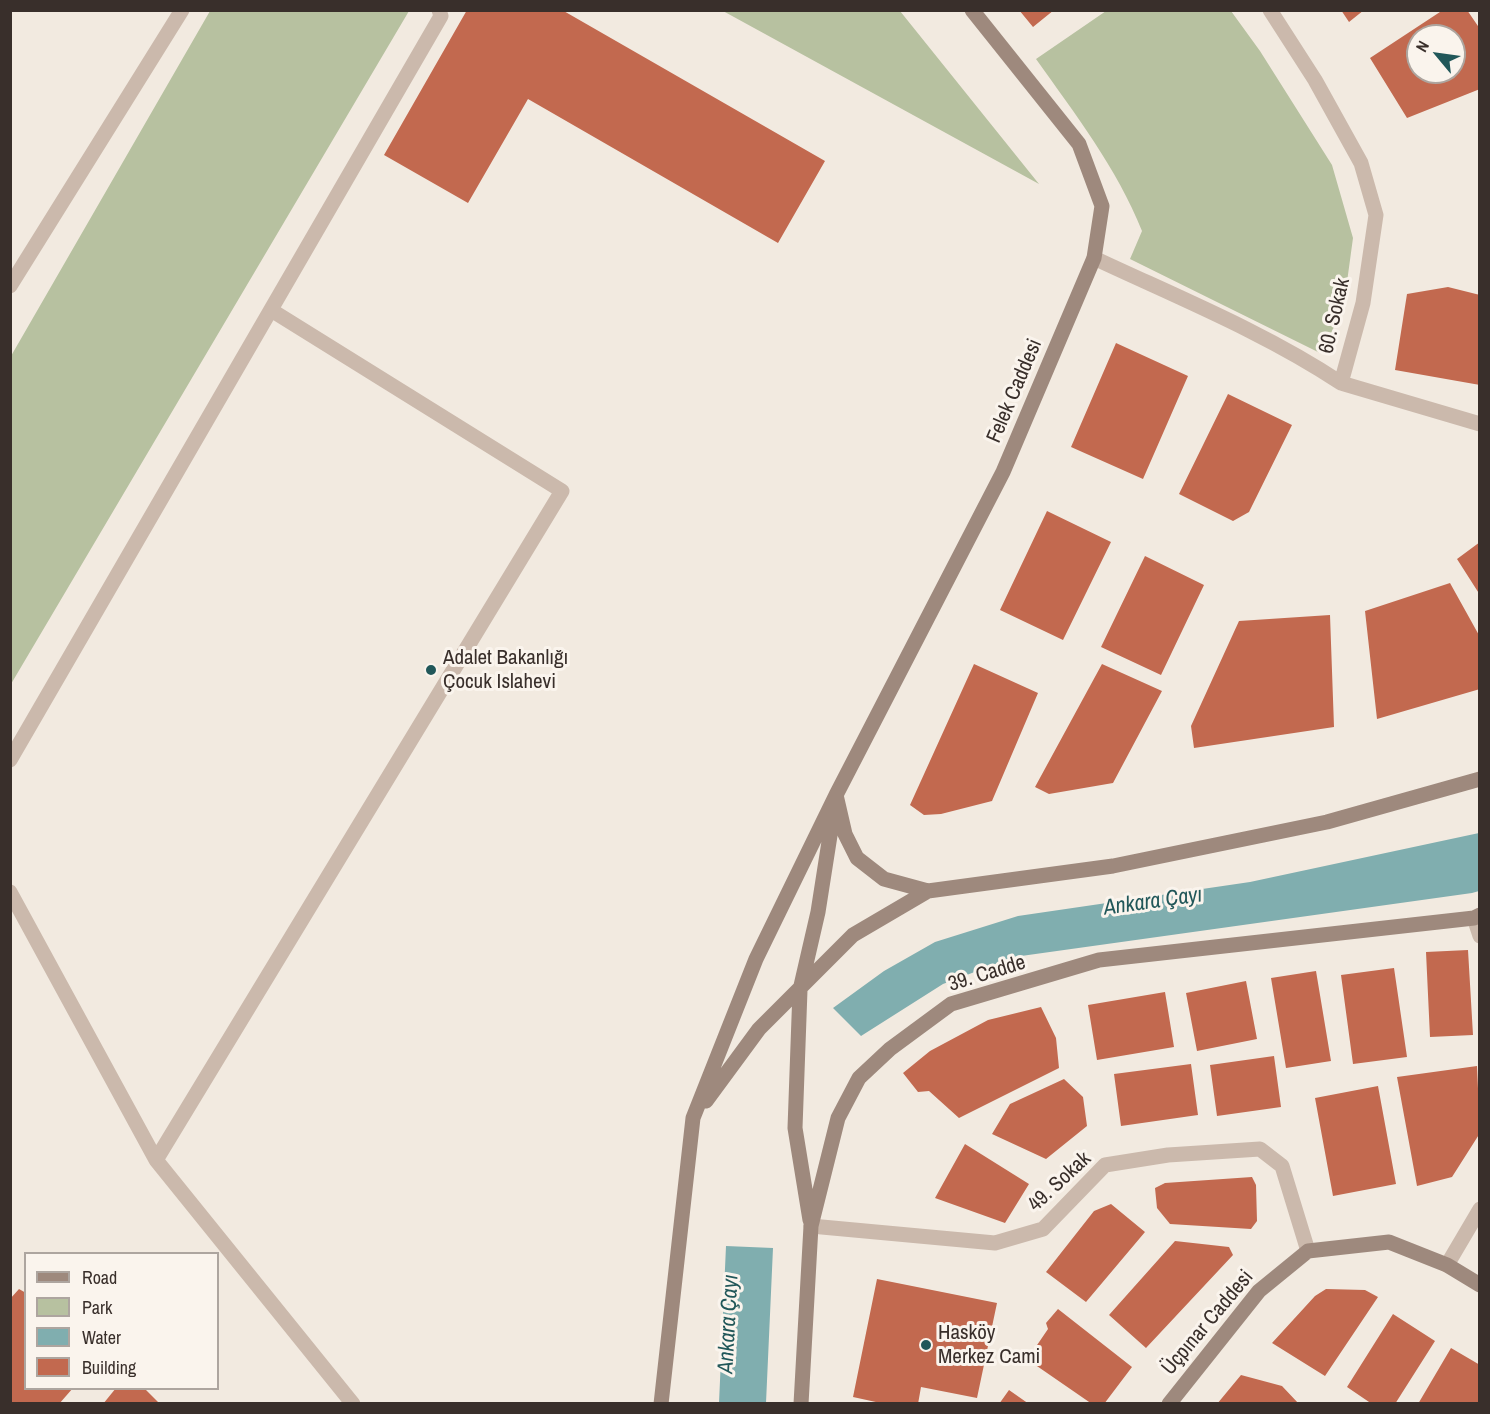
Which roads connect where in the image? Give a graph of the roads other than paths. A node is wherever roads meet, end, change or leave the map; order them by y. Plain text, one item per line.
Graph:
1 (182, 10) edge
2 (439, 10) edge
3 (972, 10) edge
4 (1270, 10) edge
5 (1094, 258) junction
6 (10, 286) edge
7 (271, 310) junction
8 (1341, 383) junction
9 (1479, 424) edge
10 (10, 760) edge
11 (1479, 779) edge
12 (836, 795) junction
13 (928, 891) junction
14 (10, 892) edge
15 (1478, 917) edge
16 (1479, 936) edge
17 (800, 990) junction
18 (693, 1118) junction
19 (156, 1160) junction
20 (1479, 1209) edge
21 (811, 1226) junction
22 (1308, 1251) junction
23 (1447, 1265) junction
24 (1479, 1285) edge
25 (353, 1404) edge
26 (661, 1404) edge
27 (801, 1404) edge
28 (1169, 1404) edge

1 - 6 street
2 - 7 street
3 - 5 street, Felek Caddesi
4 - 8 street, 60. Sokak
5 - 8 street, 60. Sokak
5 - 12 street, Felek Caddesi
7 - 10 street
7 - 19 street
8 - 9 street
11 - 13 street
12 - 13 street
12 - 17 street
12 - 18 street, Felek Caddesi
13 - 17 street
14 - 19 street
15 - 16 street
15 - 21 street, 39. Cadde
17 - 18 street
17 - 21 street
18 - 26 street
19 - 25 street
20 - 23 street
21 - 22 street, 49. Sokak
21 - 27 street, 39. Cadde
22 - 23 street
22 - 28 street, Üçpınar Caddesi
23 - 24 street

